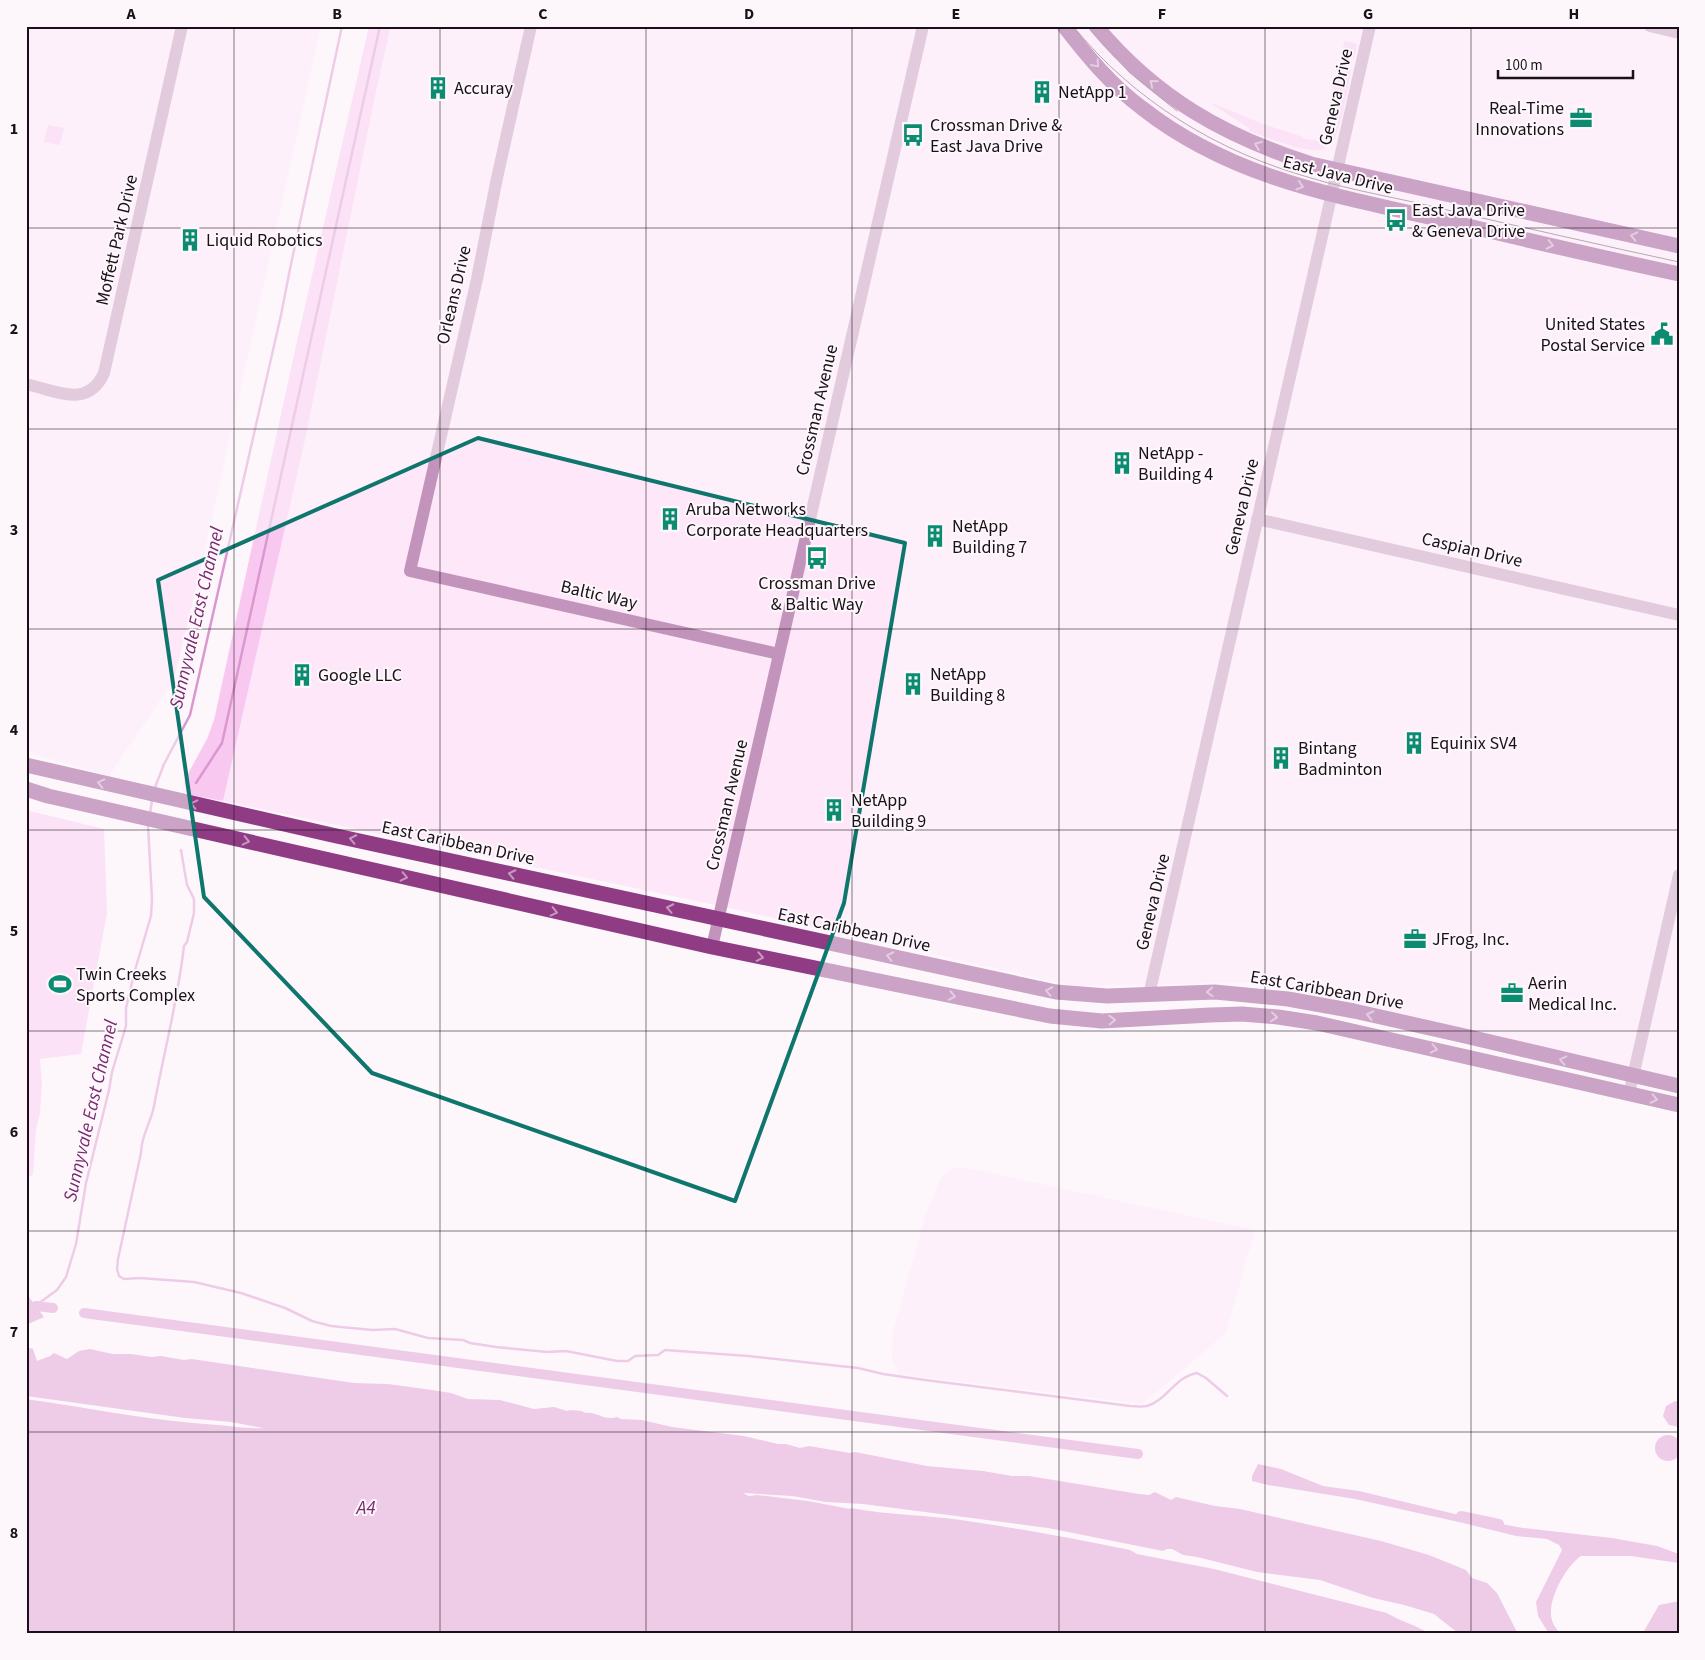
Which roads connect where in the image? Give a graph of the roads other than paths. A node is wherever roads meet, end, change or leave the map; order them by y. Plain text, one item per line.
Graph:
1 (182, 26) edge
2 (531, 26) edge
3 (923, 26) edge
4 (1064, 26) edge
5 (1096, 26) edge
6 (1370, 26) edge
7 (1650, 26) edge
8 (1679, 33) edge
9 (1338, 170) junction
10 (1332, 195) junction
11 (1679, 246) edge
12 (1679, 274) edge
13 (26, 384) edge
14 (1257, 519) junction
15 (410, 571) joint
16 (1679, 615) edge
17 (779, 654) junction
18 (26, 765) edge
19 (26, 789) edge
20 (1679, 875) edge
21 (718, 919) junction
22 (712, 947) junction
23 (1150, 995) junction
24 (1634, 1076) junction
25 (1679, 1086) edge
26 (1629, 1094) junction
27 (1679, 1104) edge

1 - 13 street, Moffett Park Drive
2 - 15 street, Orleans Drive
3 - 17 street, Crossman Avenue
4 -> 10 main road, East Java Drive
9 -> 5 main road, East Java Drive
6 - 9 street, Geneva Drive
7 - 8 street
9 - 10 street, Geneva Drive
11 -> 9 main road, East Java Drive
10 -> 12 main road, East Java Drive
10 - 14 street, Geneva Drive
14 - 16 street, Caspian Drive
14 - 23 street, Geneva Drive
15 - 17 street, Baltic Way
17 - 21 street, Crossman Avenue
21 -> 18 main road, East Caribbean Drive
19 -> 22 main road, East Caribbean Drive
20 - 24 street
21 - 22 street, Crossman Avenue
23 -> 21 main road, East Caribbean Drive
22 -> 26 main road, East Caribbean Drive
24 -> 23 main road, East Caribbean Drive
24 - 25 main road, East Caribbean Drive
24 - 26 street
26 -> 27 main road, East Caribbean Drive

